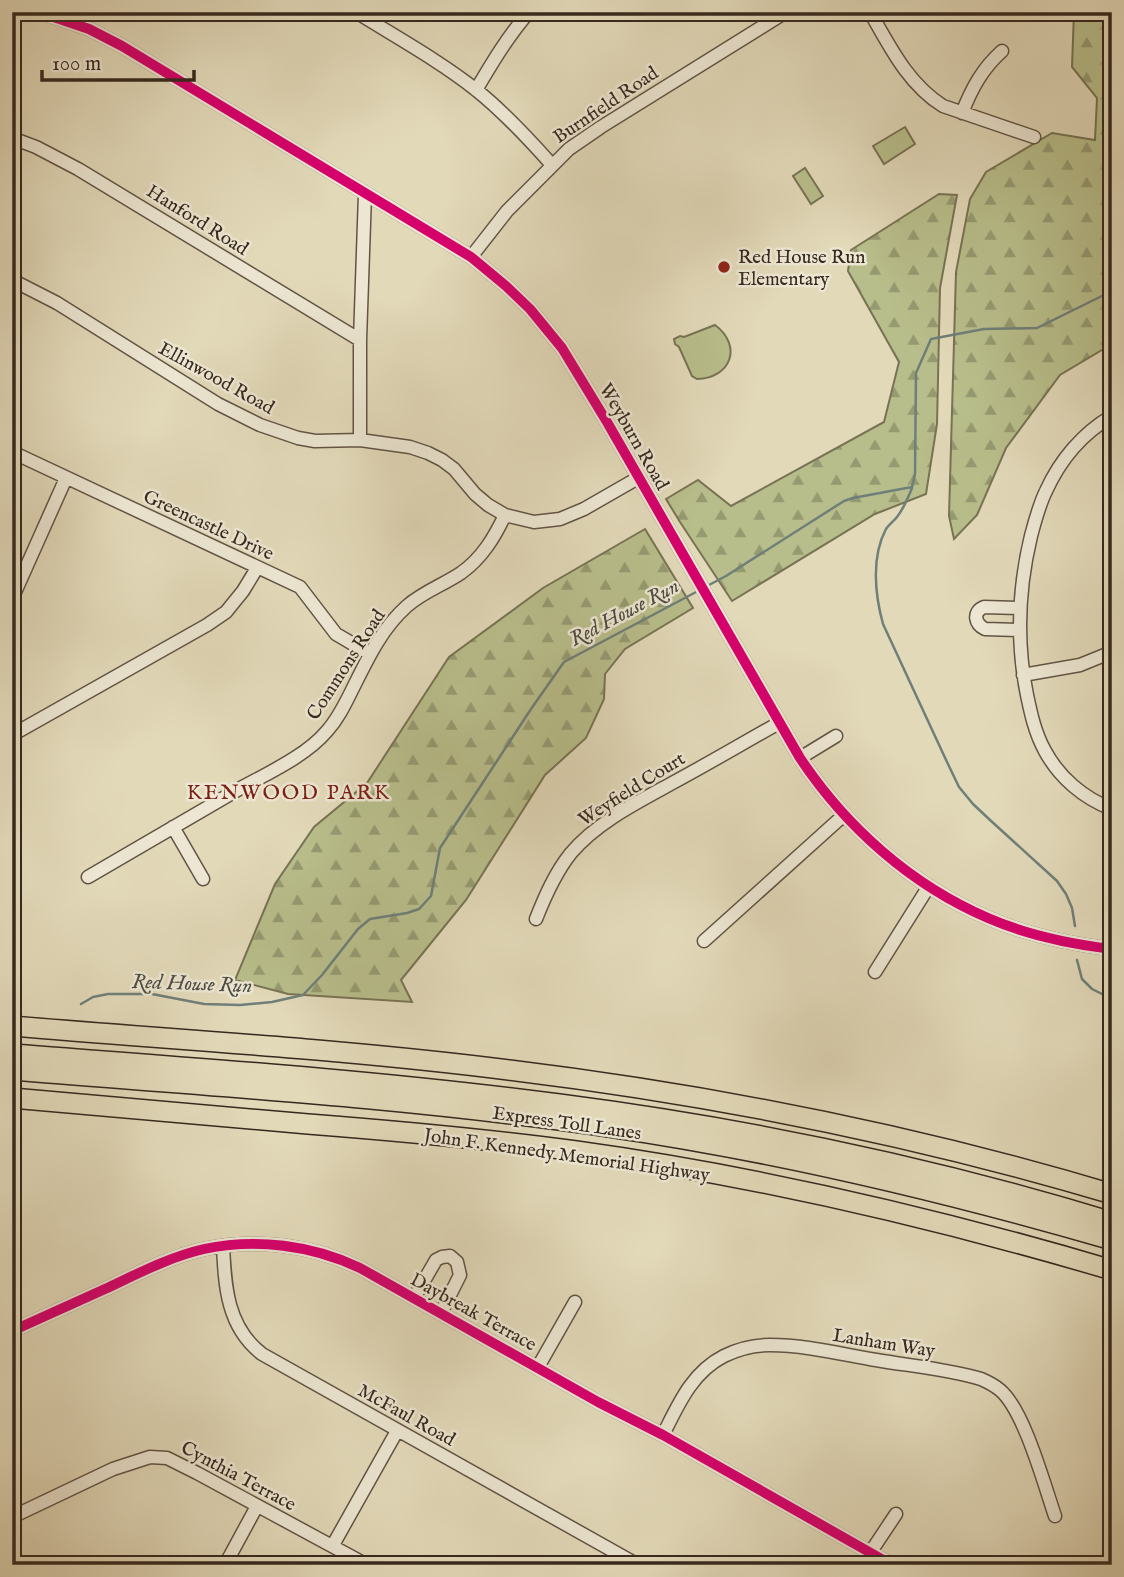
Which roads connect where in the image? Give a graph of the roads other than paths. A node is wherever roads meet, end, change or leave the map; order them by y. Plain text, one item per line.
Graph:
1 (40, 12) edge
2 (356, 12) edge
3 (530, 12) edge
4 (786, 12) edge
5 (870, 12) edge
6 (1002, 51) dead end
7 (477, 90) junction
8 (962, 113) junction
9 (1034, 137) dead end
10 (12, 138) edge
11 (552, 165) junction
12 (365, 194) junction
13 (471, 257) junction
14 (12, 281) edge
15 (360, 340) junction
16 (1112, 416) edge
17 (360, 440) junction
18 (12, 452) edge
19 (66, 478) junction
20 (638, 478) junction
21 (505, 515) junction
22 (257, 568) junction
23 (12, 599) edge
24 (1019, 608) junction
25 (1019, 631) junction
26 (1112, 652) edge
27 (370, 654) junction
28 (1023, 675) junction
29 (779, 723) junction
30 (12, 735) edge
31 (836, 736) dead end
32 (800, 758) junction
33 (1112, 809) edge
34 (844, 815) junction
35 (173, 827) junction
36 (88, 877) dead end
37 (203, 879) dead end
38 (929, 886) junction
39 (536, 919) dead end
40 (704, 942) dead end
41 (1112, 949) edge
42 (875, 972) dead end
43 (12, 1026) edge
44 (12, 1054) edge
45 (12, 1070) edge
46 (12, 1098) edge
47 (1112, 1194) edge
48 (1112, 1222) edge
49 (1112, 1240) edge
50 (223, 1246) junction
51 (1112, 1270) edge
52 (414, 1298) junction
53 (575, 1302) dead end
54 (440, 1313) junction
55 (12, 1331) edge
56 (538, 1367) junction
57 (397, 1431) junction
58 (663, 1435) junction
59 (257, 1506) junction
60 (897, 1514) dead end
61 (1055, 1516) dead end
62 (12, 1517) edge
63 (333, 1545) junction
64 (870, 1552) junction
65 (225, 1565) edge
66 (367, 1565) edge
67 (638, 1565) edge
68 (862, 1565) edge
69 (892, 1565) edge

1 - 12 street, Weyburn Road
2 - 7 street
3 - 7 street
4 - 11 street, Burnfield Road
5 - 8 street
6 - 8 street
7 - 11 street
8 - 9 street
10 - 15 street, Hanford Road
11 - 13 street, Burnfield Road
12 - 13 street, Weyburn Road
12 - 15 street
13 - 20 street, Weyburn Road
14 - 17 street, Ellinwood Road
15 - 17 street
16 - 24 street
17 - 21 street, Ellinwood Road
18 - 19 street, Greencastle Drive
19 - 22 street, Greencastle Drive
19 - 23 street
20 - 21 street, Ellinwood Road
20 - 29 street, Weyburn Road
21 - 27 street, Commons Road
22 - 27 street, Greencastle Drive
22 - 30 street
24 - 25 street
24 - 25 street
25 - 28 street
26 - 28 street
27 - 35 street, Commons Road
28 - 33 street
29 - 32 street, Weyburn Road
29 - 39 street, Weyfield Court
31 - 32 street
32 - 34 street, Weyburn Road
34 - 38 street, Weyburn Road
34 - 40 street
35 - 36 street, Commons Road
35 - 37 street
38 - 41 street, Weyburn Road
38 - 42 street
43 - 47 highway
44 - 48 highway, Express Toll Lanes
45 - 49 highway, Express Toll Lanes
46 - 51 highway, John F. Kennedy Memorial Highway
50 - 52 street, Daybreak Terrace
50 - 55 street, Daybreak Terrace
50 - 57 street, McFaul Road
52 - 54 street, Daybreak Terrace
52 - 54 street
53 - 56 street
54 - 56 street, Daybreak Terrace
56 - 58 street, Daybreak Terrace
57 - 63 street
57 - 67 street, McFaul Road
58 - 61 street, Lanham Way
58 - 64 street, Daybreak Terrace
59 - 62 street, Cynthia Terrace
59 - 63 street, Cynthia Terrace
59 - 65 street
60 - 64 street
63 - 66 street, Cynthia Terrace
64 - 68 street
64 - 69 street, Daybreak Terrace

